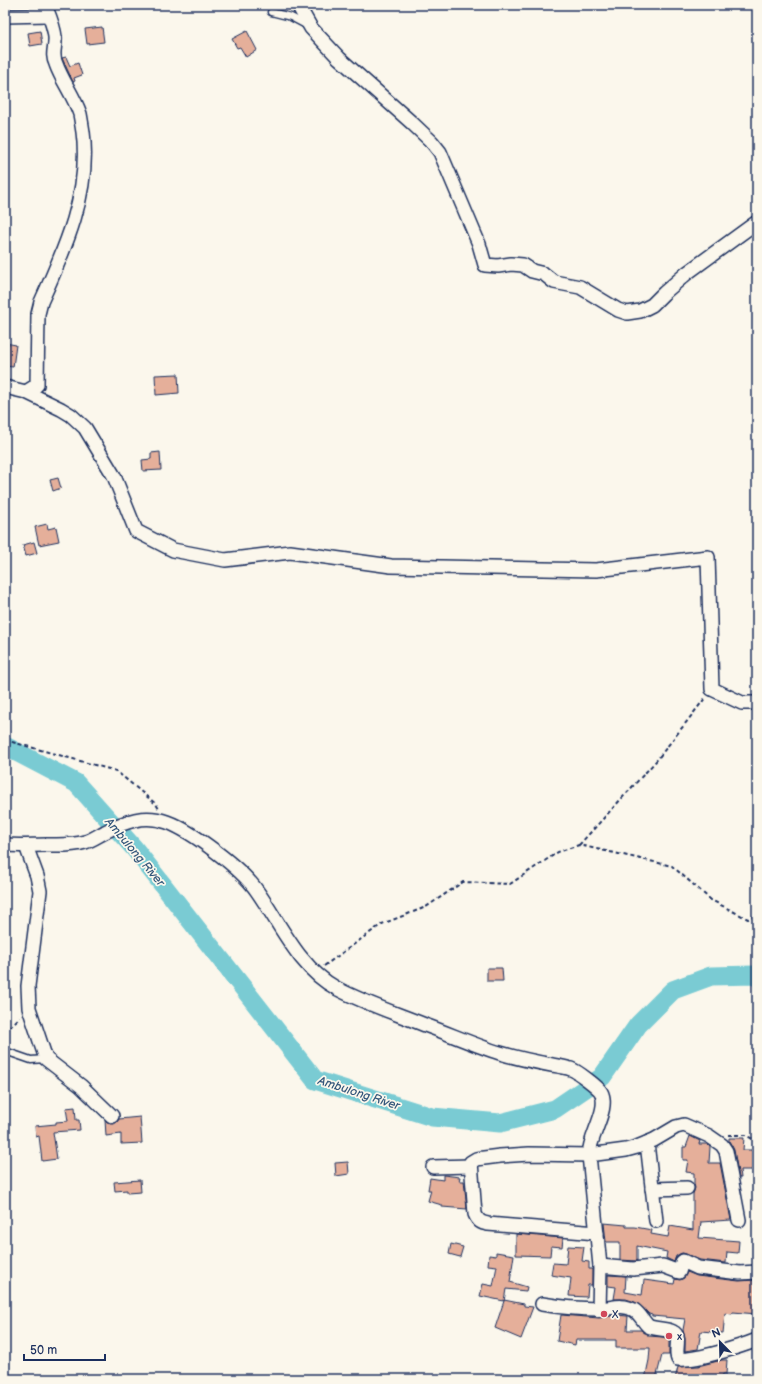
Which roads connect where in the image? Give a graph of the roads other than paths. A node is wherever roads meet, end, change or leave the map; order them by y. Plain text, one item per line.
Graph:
1 (298, 5) edge
2 (47, 10) edge
3 (271, 12) dead end
4 (5, 16) edge
5 (311, 28) junction
6 (757, 222) edge
7 (5, 387) edge
8 (26, 392) junction
9 (757, 703) edge
10 (5, 845) edge
11 (26, 846) junction
12 (5, 1051) edge
13 (46, 1059) junction
14 (112, 1116) dead end
15 (647, 1143) junction
16 (589, 1155) junction
17 (470, 1166) junction
18 (433, 1167) dead end
19 (687, 1188) dead end
20 (652, 1189) junction
21 (739, 1220) dead end
22 (656, 1221) dead end
23 (597, 1233) junction
24 (600, 1266) junction
25 (757, 1272) edge
26 (542, 1304) dead end
27 (599, 1310) junction
28 (757, 1340) edge

1 - 5 street
2 - 4 street
2 - 8 street
3 - 5 lane
5 - 6 street
7 - 8 street
8 - 9 street
10 - 11 street
11 - 13 street
11 - 16 street
12 - 13 lane
13 - 14 street
15 - 16 street
15 - 20 street
15 - 21 street
16 - 17 street
16 - 23 street
17 - 18 street
17 - 23 street
19 - 20 street
20 - 22 street
23 - 24 street
24 - 25 street
24 - 27 street
26 - 27 street
27 - 28 street

